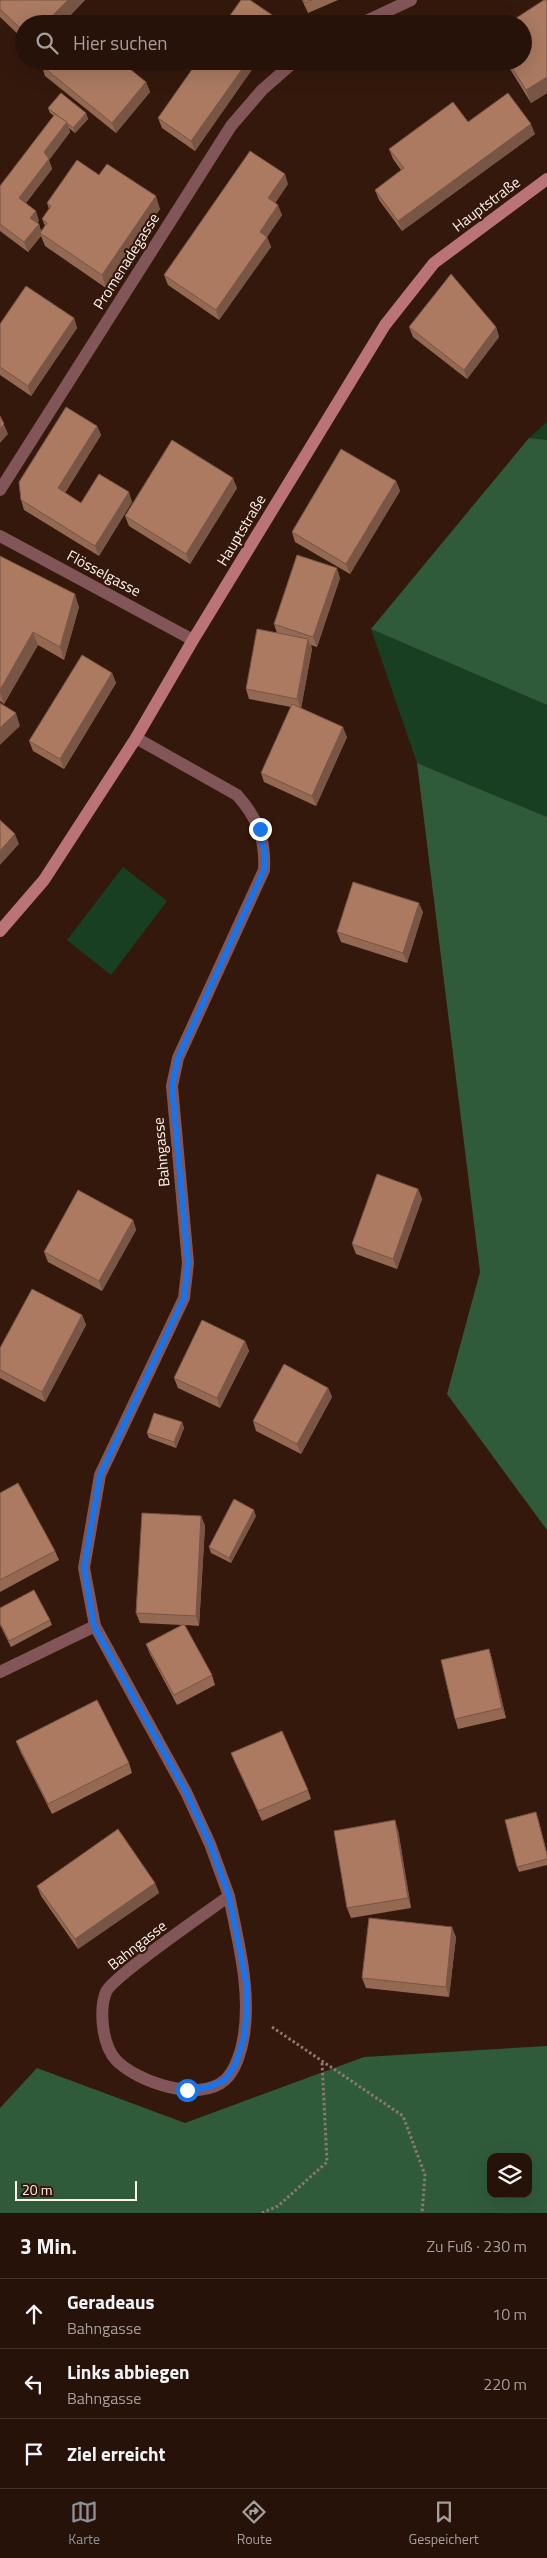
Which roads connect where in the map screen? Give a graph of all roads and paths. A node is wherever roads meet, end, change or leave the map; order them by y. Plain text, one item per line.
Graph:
1 (411, 0) edge
2 (379, 15) edge
3 (285, 70) edge
4 (547, 179) edge
5 (0, 490) edge
6 (0, 536) edge
7 (194, 640) junction
8 (136, 738) junction
9 (0, 931) edge
10 (94, 1626) junction
11 (0, 1672) edge
12 (229, 1896) junction
13 (247, 2009) junction
14 (322, 2061) junction
15 (262, 2213) edge
16 (422, 2213) edge

1 - 2 street
3 - 5 street, Promenadegasse
4 - 7 main road, Hauptstraße
6 - 7 street, Flösselgasse
7 - 8 main road, Hauptstraße
8 - 9 main road, Hauptstraße
8 - 10 street, Bahngasse
10 - 11 street
10 - 12 street, Bahngasse
12 - 13 street, Bahngasse
12 - 13 street, Bahngasse
13 - 14 path
14 - 15 path
14 - 16 path

